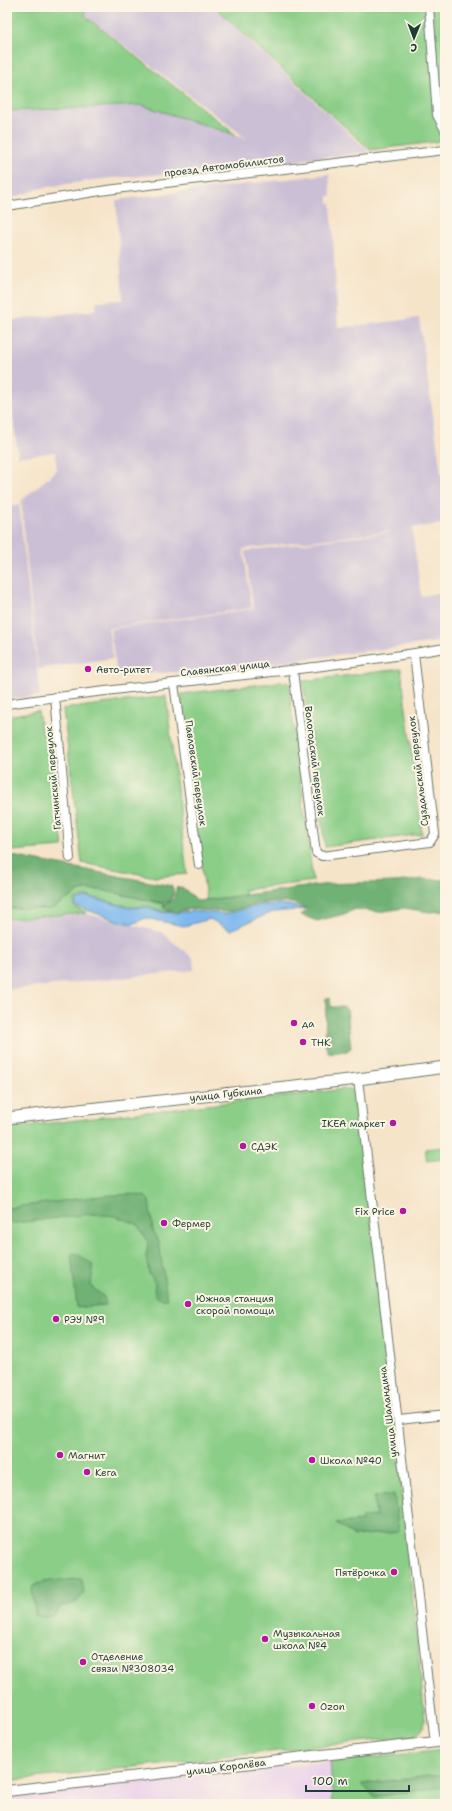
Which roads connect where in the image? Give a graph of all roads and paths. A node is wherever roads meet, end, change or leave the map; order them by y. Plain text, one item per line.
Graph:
1 (429, 7) edge
2 (445, 130) edge
3 (445, 150) edge
4 (7, 206) edge
5 (445, 648) edge
6 (414, 654) junction
7 (293, 670) junction
8 (174, 684) junction
9 (55, 697) junction
10 (7, 704) edge
11 (316, 853) joint
12 (70, 858) dead end
13 (199, 864) dead end
14 (445, 1067) edge
15 (358, 1079) junction
16 (7, 1118) edge
17 (445, 1414) edge
18 (399, 1420) junction
19 (440, 1742) edge
20 (7, 1791) edge

1 - 2 street
3 - 4 street, проезд Автомобилистов
5 - 6 street, Славянская улица
6 - 7 street, Славянская улица
6 - 11 street, Суздальский переулок
7 - 8 street, Славянская улица
7 - 11 street, Вологодский переулок
8 - 9 street, Славянская улица
8 - 13 street, Павловский переулок
9 - 10 street, Славянская улица
9 - 12 street, Гатчинский переулок
14 - 15 main road, улица Губкина
15 - 16 main road, улица Губкина
15 - 18 street, улица Шаландина
17 - 18 street
18 - 19 street, улица Шаландина
19 - 20 street, улица Королёва

